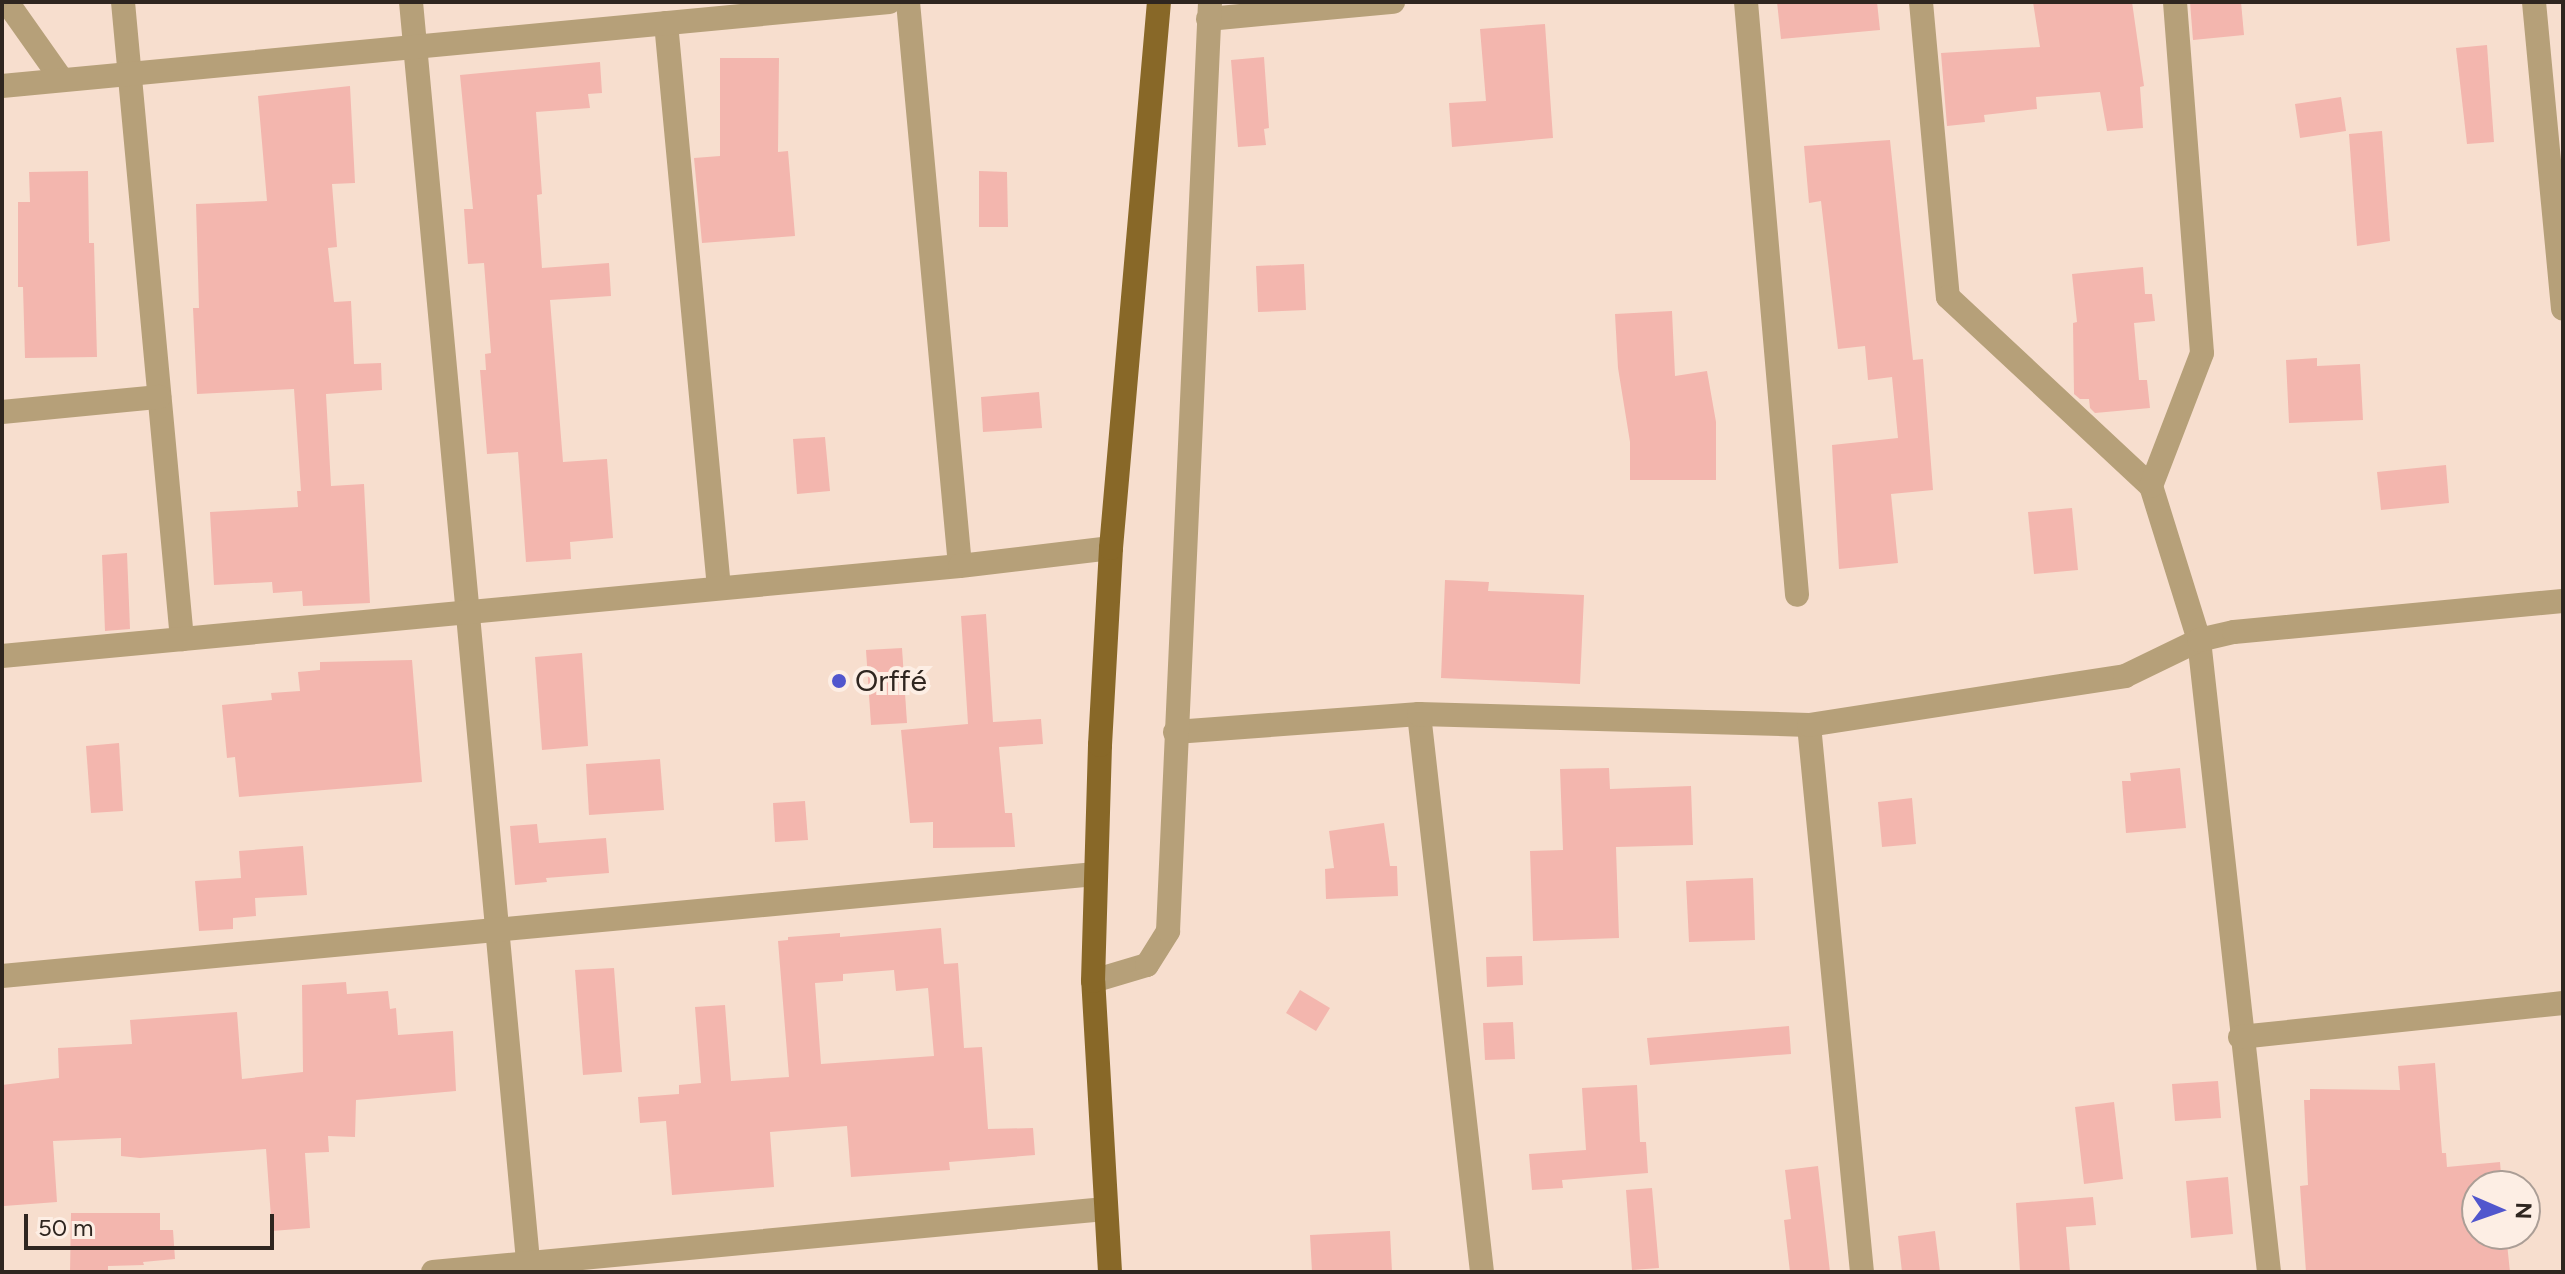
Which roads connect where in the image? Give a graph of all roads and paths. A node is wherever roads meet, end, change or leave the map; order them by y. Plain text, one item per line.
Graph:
1 (7, 2) edge
2 (123, 2) edge
3 (411, 2) edge
4 (889, 2) edge
5 (908, 2) edge
6 (1159, 2) edge
7 (1393, 2) edge
8 (1746, 2) edge
9 (1921, 2) edge
10 (2175, 2) edge
11 (2534, 2) edge
12 (1209, 11) edge
13 (666, 23) junction
14 (415, 47) junction
15 (130, 74) junction
16 (2552, 75) edge
17 (62, 80) junction
18 (2, 86) edge
19 (2563, 309) edge
20 (159, 397) junction
21 (2, 412) edge
22 (2151, 486) junction
23 (1111, 548) junction
24 (960, 566) junction
25 (719, 588) junction
26 (1797, 595) dead end
27 (2563, 601) edge
28 (467, 612) junction
29 (182, 639) junction
30 (2199, 640) junction
31 (2, 656) edge
32 (1419, 714) junction
33 (1809, 725) junction
34 (1175, 732) junction
35 (1095, 874) junction
36 (495, 929) junction
37 (2, 976) edge
38 (1093, 981) junction
39 (2563, 1003) edge
40 (2240, 1037) junction
41 (1105, 1209) junction
42 (528, 1268) edge
43 (433, 1272) edge
44 (1110, 1272) edge
45 (1482, 1272) edge
46 (1862, 1272) edge
47 (2269, 1272) edge

1 - 17 street
2 - 15 street
3 - 14 street
4 - 13 street
5 - 24 street
6 - 23 main road
7 - 12 street
8 - 26 street
9 - 22 street
10 - 22 street
11 - 16 street
12 - 34 street
13 - 14 street
13 - 25 street
14 - 15 street
14 - 28 street
15 - 17 street
15 - 20 street
16 - 19 street
17 - 18 street
20 - 21 street
20 - 29 street
22 - 30 street
23 - 24 street
23 - 35 main road
24 - 25 street
25 - 28 street
27 - 30 street
28 - 29 street
28 - 36 street
29 - 31 street
30 - 33 street
30 - 40 street
32 - 33 street
32 - 34 street
32 - 45 street
33 - 46 street
34 - 38 street
35 - 36 street
35 - 38 main road
36 - 37 street
36 - 42 street
38 - 41 main road
39 - 40 street
40 - 47 street
41 - 42 street
41 - 44 main road
42 - 43 street

